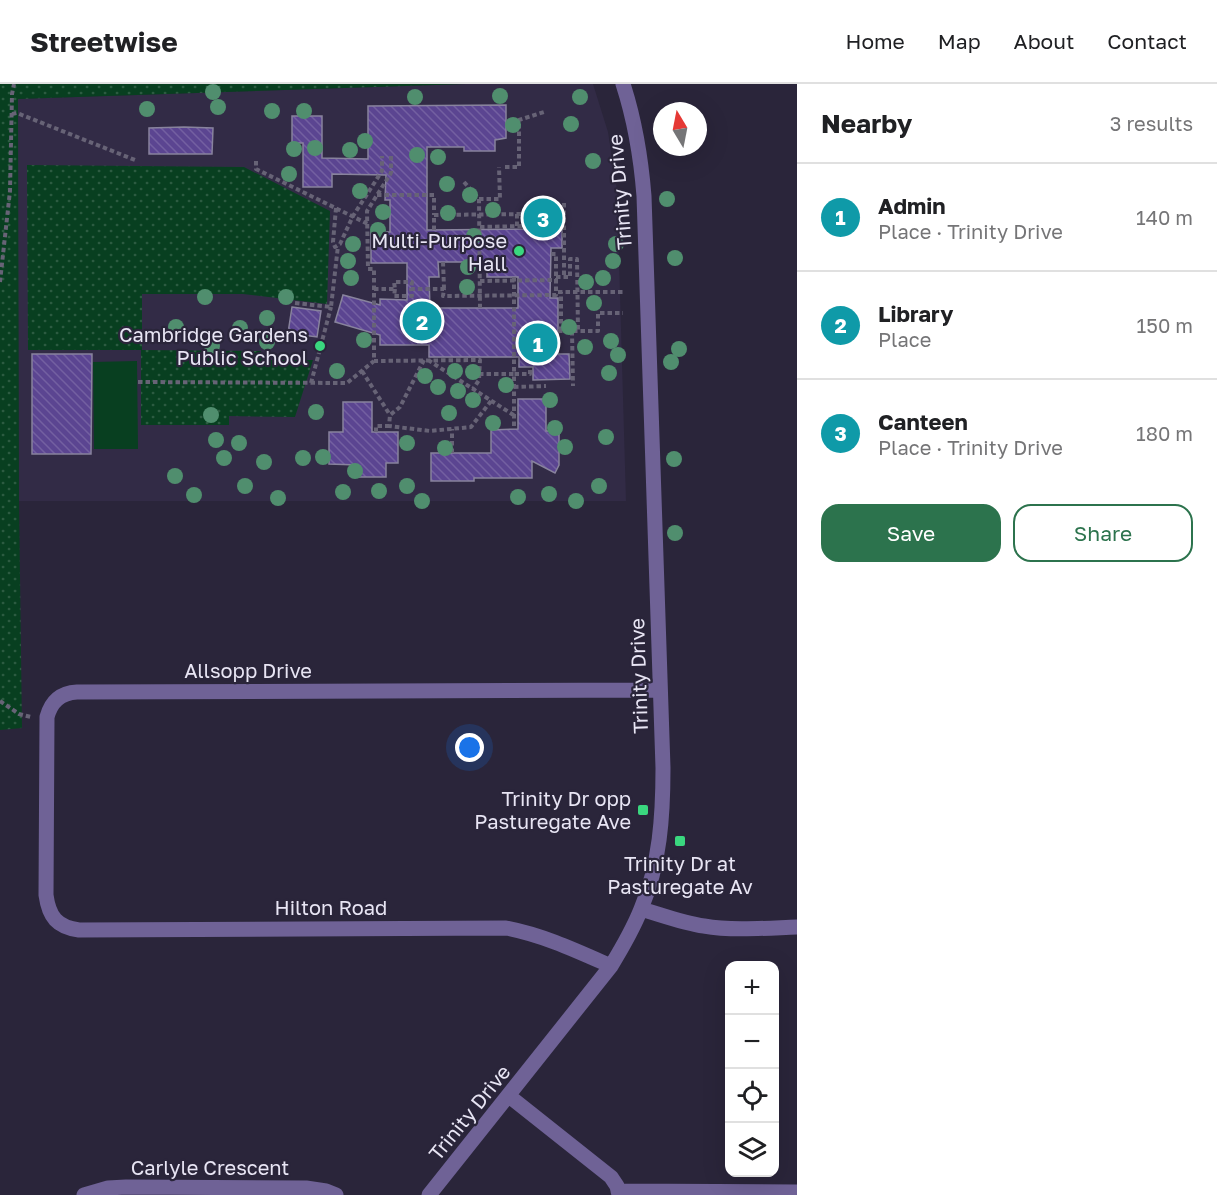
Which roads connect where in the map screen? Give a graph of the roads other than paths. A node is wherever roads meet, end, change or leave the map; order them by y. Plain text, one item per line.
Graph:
1 (623, 84) edge
2 (660, 690) junction
3 (641, 909) junction
4 (51, 913) joint
5 (797, 927) edge
6 (611, 966) junction
7 (509, 1096) junction
8 (797, 1192) edge
9 (618, 1193) edge
10 (84, 1195) edge
11 (336, 1195) edge
12 (429, 1195) edge

1 - 2 street, Trinity Drive
2 - 3 street, Trinity Drive
2 - 4 street, Allsopp Drive
3 - 5 street
3 - 6 street, Trinity Drive
4 - 6 street, Hilton Road
6 - 7 street, Trinity Drive
7 - 9 street
7 - 12 street, Trinity Drive
8 - 9 street
10 - 11 street, Carlyle Crescent

